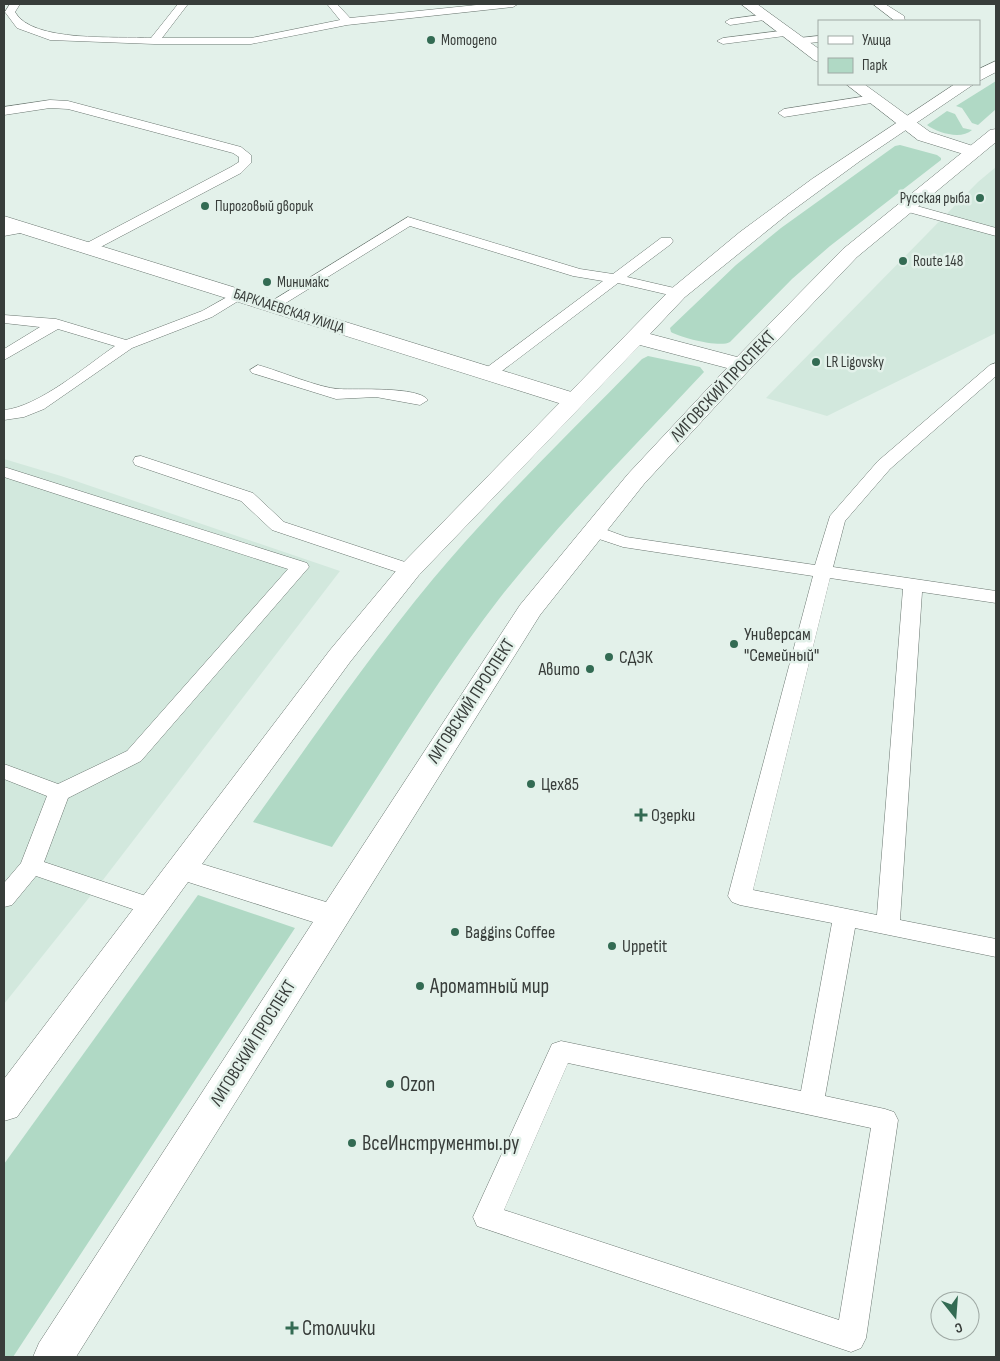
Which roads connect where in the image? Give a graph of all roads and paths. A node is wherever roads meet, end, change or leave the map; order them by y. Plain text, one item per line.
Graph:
1 (15, 4) edge
2 (182, 4) edge
3 (332, 4) edge
4 (513, 4) edge
5 (748, 4) edge
6 (878, 4) edge
7 (767, 17) junction
8 (900, 20) edge
9 (347, 22) junction
10 (730, 22) dead end
11 (793, 37) junction
12 (818, 39) edge
13 (154, 41) junction
14 (723, 41) dead end
15 (818, 56) edge
16 (996, 66) edge
17 (980, 75) edge
18 (855, 85) edge
19 (964, 85) edge
20 (874, 99) junction
21 (4, 111) edge
22 (784, 113) dead end
23 (906, 123) junction
24 (996, 134) edge
25 (973, 152) junction
26 (906, 207) junction
27 (4, 222) edge
28 (26, 228) junction
29 (4, 232) edge
30 (996, 232) edge
31 (666, 241) dead end
32 (88, 248) junction
33 (614, 278) junction
34 (678, 293) junction
35 (238, 295) junction
36 (271, 306) junction
37 (4, 319) edge
38 (56, 324) junction
39 (635, 337) junction
40 (127, 345) junction
41 (4, 355) edge
42 (741, 365) junction
43 (996, 368) edge
44 (258, 370) dead end
45 (488, 374) junction
46 (420, 400) dead end
47 (573, 400) junction
48 (4, 415) edge
49 (141, 460) dead end
50 (4, 472) edge
51 (593, 532) junction
52 (410, 570) junction
53 (821, 571) junction
54 (913, 585) junction
55 (996, 597) edge
56 (4, 771) edge
57 (59, 793) junction
58 (31, 866) junction
59 (182, 869) junction
60 (4, 899) edge
61 (153, 907) junction
62 (334, 916) junction
63 (845, 918) junction
64 (888, 927) junction
65 (996, 948) edge
66 (811, 1105) junction
67 (4, 1106) edge
68 (53, 1357) edge

1 - 13 lane
2 - 13 lane
3 - 9 lane
4 - 9 lane
5 - 7 main road
6 - 8 lane
7 - 10 lane
7 - 11 main road
9 - 13 lane
11 - 12 lane
11 - 14 lane
11 - 15 main road
16 - 17 main road
18 - 20 main road
19 - 23 main road
20 - 22 lane
20 - 23 main road
21 - 32 lane
23 - 25 main road
23 - 34 main road
24 - 25 main road, ЛИГОВСКИЙ ПРОСПЕКТ
25 - 26 main road, ЛИГОВСКИЙ ПРОСПЕКТ
26 - 30 lane
26 - 42 main road, ЛИГОВСКИЙ ПРОСПЕКТ
27 - 28 main road, БАРКЛАЕВСКАЯ УЛИЦА
28 - 29 lane
28 - 32 main road, БАРКЛАЕВСКАЯ УЛИЦА
31 - 33 lane
32 - 35 main road, БАРКЛАЕВСКАЯ УЛИЦА
33 - 34 lane
33 - 36 lane
33 - 45 lane
34 - 39 main road
35 - 36 main road, БАРКЛАЕВСКАЯ УЛИЦА
35 - 40 lane
36 - 45 main road, БАРКЛАЕВСКАЯ УЛИЦА
37 - 38 lane
38 - 40 lane
38 - 41 lane
39 - 42 main road
39 - 47 main road
40 - 48 lane
42 - 51 main road, ЛИГОВСКИЙ ПРОСПЕКТ
43 - 53 lane
44 - 46 lane
45 - 47 main road, БАРКЛАЕВСКАЯ УЛИЦА
47 - 52 main road
49 - 52 lane
50 - 57 lane
51 - 53 lane
51 - 62 main road, ЛИГОВСКИЙ ПРОСПЕКТ
52 - 59 main road
53 - 54 lane
53 - 63 lane
54 - 55 lane
54 - 64 lane
56 - 57 lane
57 - 58 lane
58 - 60 lane
58 - 61 lane
59 - 61 main road
59 - 62 main road
61 - 67 main road
62 - 68 main road, ЛИГОВСКИЙ ПРОСПЕКТ
63 - 64 lane
63 - 66 lane
64 - 65 lane
66 - 66 lane

